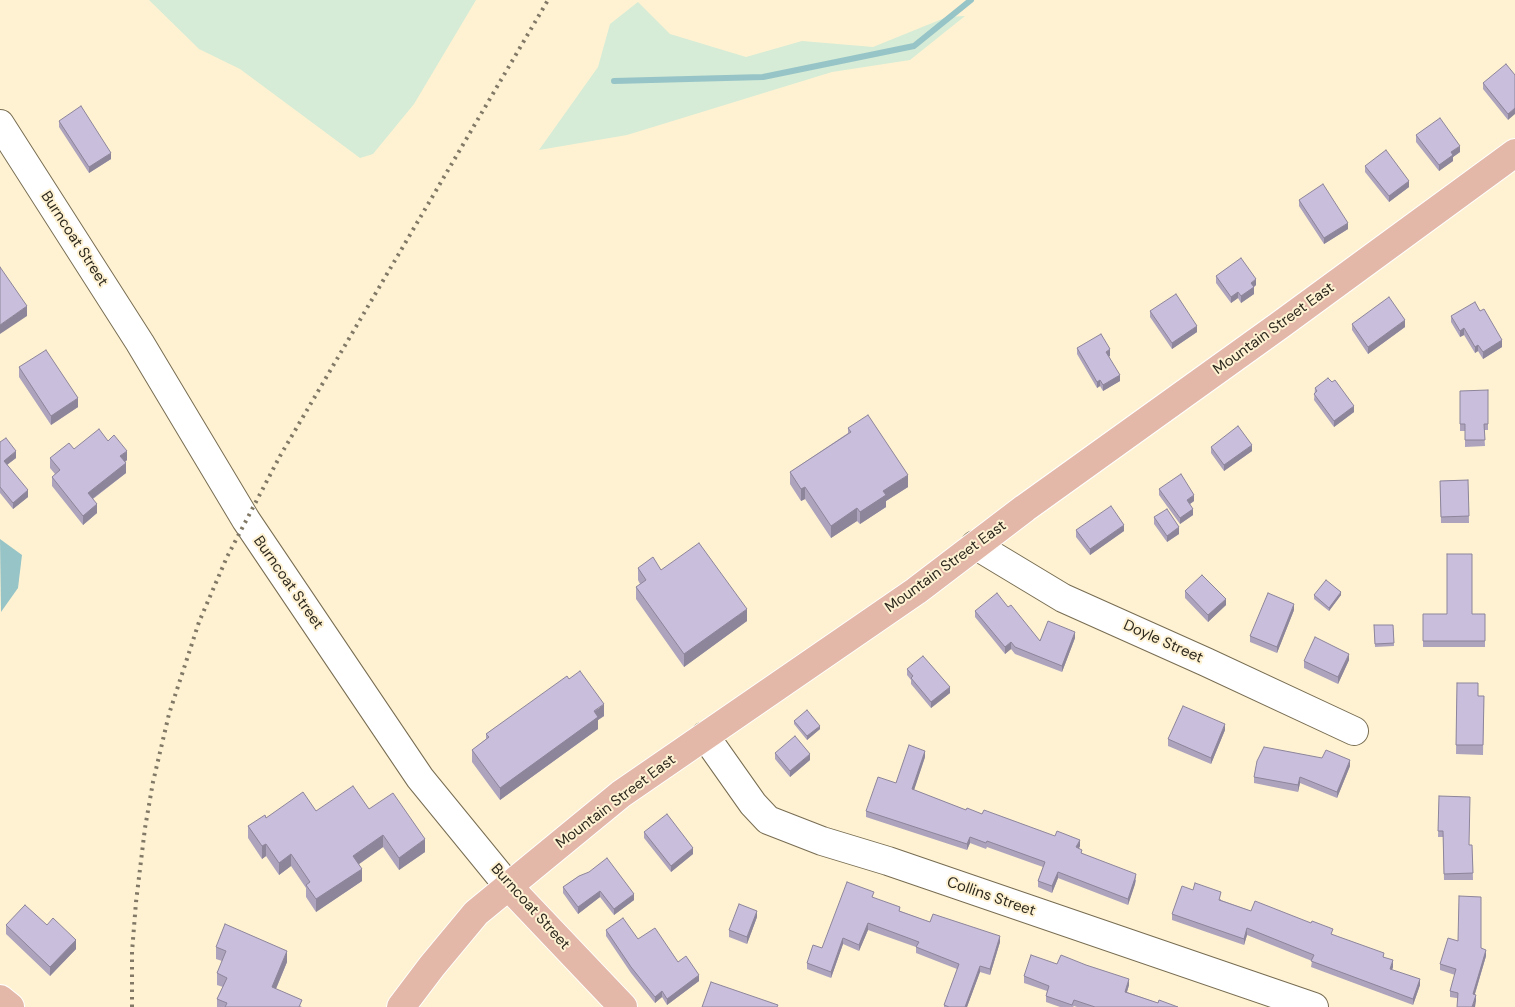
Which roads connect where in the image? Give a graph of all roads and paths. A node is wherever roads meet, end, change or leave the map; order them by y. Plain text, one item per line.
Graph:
1 (0, 124) edge
2 (1515, 153) edge
3 (975, 545) junction
4 (1354, 731) dead end
5 (705, 736) junction
6 (509, 887) junction
7 (0, 999) edge
8 (10, 1007) edge
9 (401, 1007) edge
10 (623, 1007) edge
11 (1314, 1007) edge

1 - 6 street, Burncoat Street
2 - 3 main road, Mountain Street East
3 - 4 street, Doyle Street
3 - 5 main road, Mountain Street East
5 - 6 main road, Mountain Street East
5 - 11 street, Collins Street
6 - 9 main road, Mountain Street East
6 - 10 main road, Burncoat Street
7 - 8 main road

